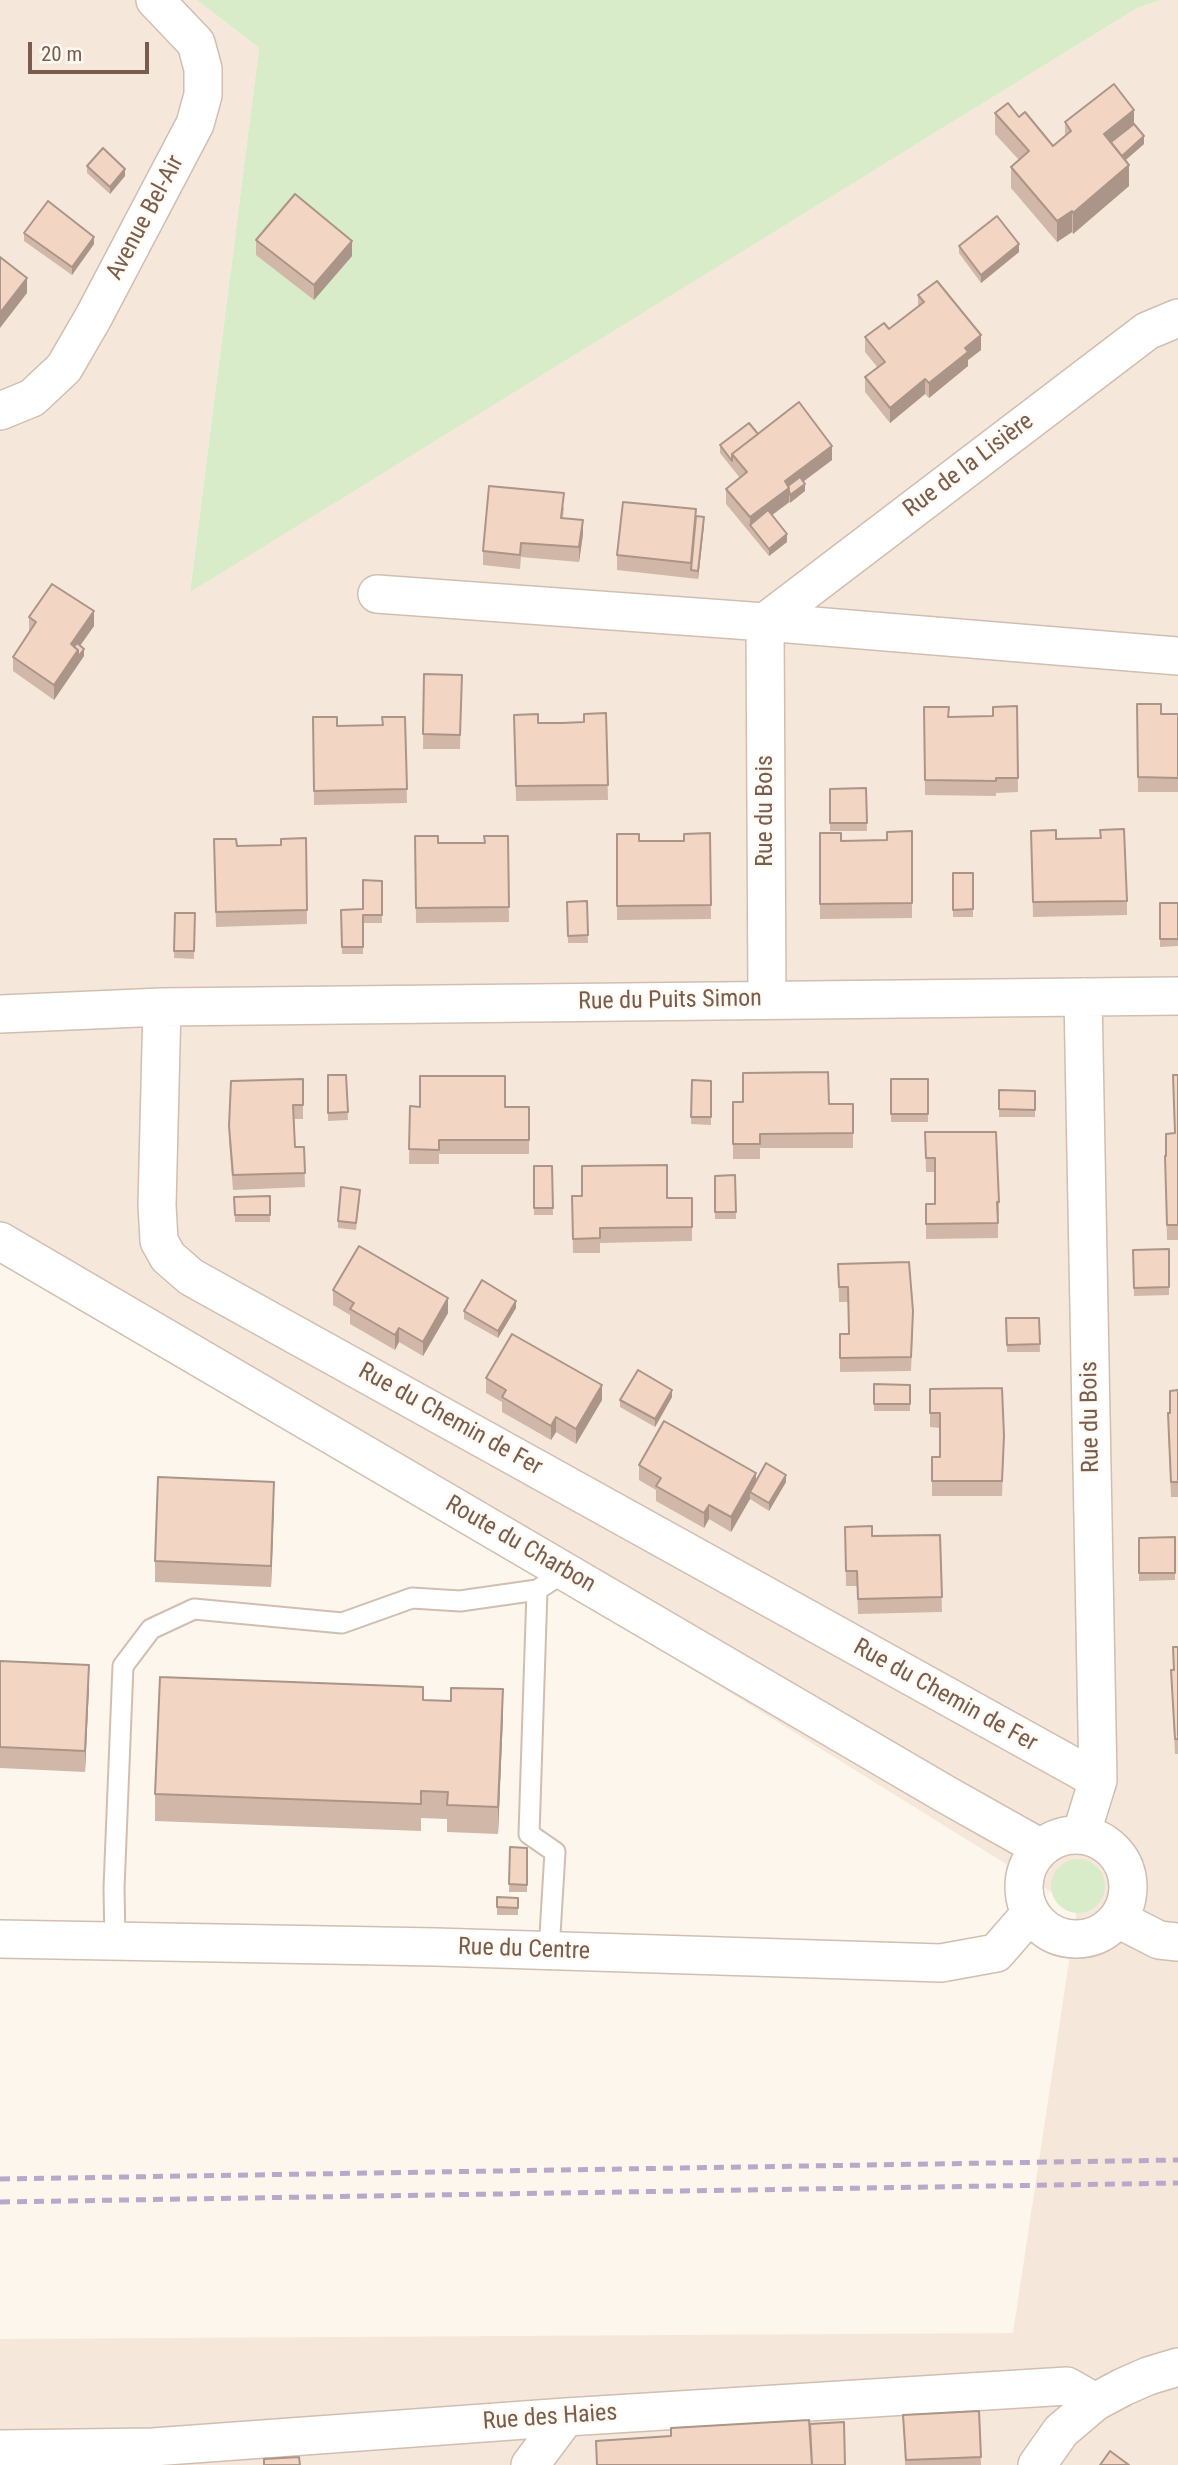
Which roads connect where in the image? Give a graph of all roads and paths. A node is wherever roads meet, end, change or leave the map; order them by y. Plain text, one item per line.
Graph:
1 (156, 0) edge
2 (1178, 318) edge
3 (0, 411) edge
4 (377, 594) dead end
5 (765, 622) junction
6 (1178, 656) edge
7 (1178, 996) edge
8 (1083, 997) junction
9 (766, 1000) junction
10 (162, 1007) junction
11 (0, 1014) edge
12 (5, 1249) edge
13 (552, 1581) junction
14 (1098, 1780) junction
15 (1081, 1835) junction
16 (1041, 1848) junction
17 (1030, 1914) junction
18 (1118, 1919) junction
19 (0, 1940) edge
20 (115, 1942) junction
21 (1178, 1942) edge
22 (549, 1951) junction
23 (1178, 2367) edge
24 (1095, 2402) junction
25 (566, 2417) junction
26 (0, 2449) edge
27 (530, 2465) edge
28 (1037, 2465) edge

1 - 3 street, Avenue Bel-Air
2 - 5 street, Rue de la Lisière
4 - 5 street
5 - 6 street
5 - 9 street, Rue du Bois
7 - 8 street, Rue du Puits Simon
8 - 9 street, Rue du Puits Simon
8 - 14 street, Rue du Bois
9 - 10 street, Rue du Puits Simon
10 - 11 street
10 - 14 street, Rue du Chemin de Fer
12 - 13 street, Route du Charbon
13 - 16 street, Route du Charbon
13 - 20 lane
13 - 22 lane
14 - 15 street, Rue du Bois
15 - 16 street
15 - 18 street
16 - 17 street
17 - 18 street
17 - 22 street, Rue du Centre
18 - 21 street
19 - 20 street, Rue du Centre
20 - 22 street, Rue du Centre
23 - 24 street
24 - 25 street, Rue des Haies
24 - 28 street
25 - 26 street, Rue des Haies
25 - 27 street

